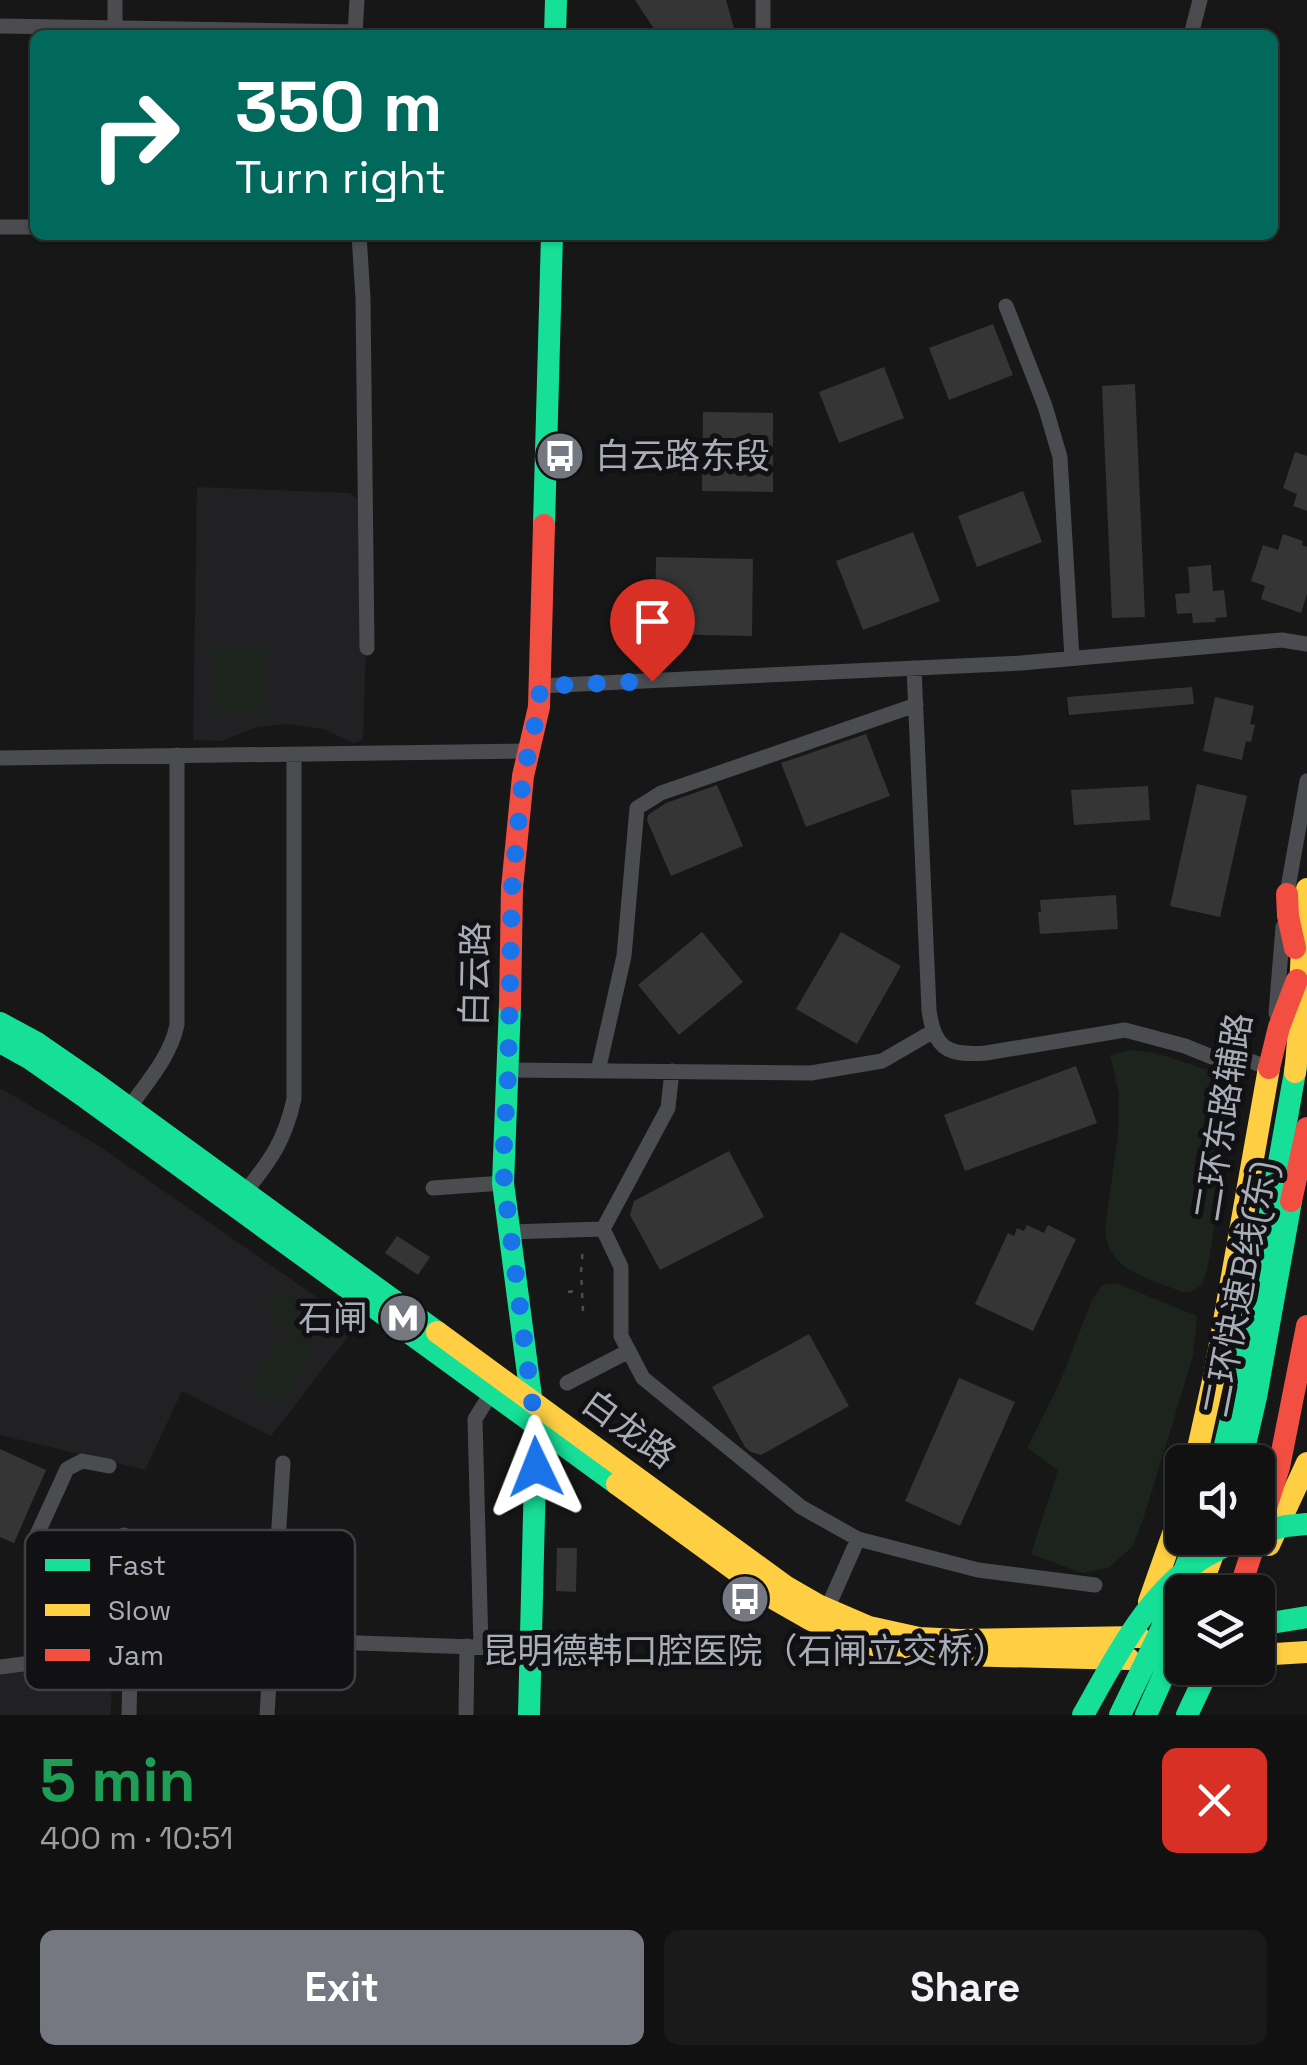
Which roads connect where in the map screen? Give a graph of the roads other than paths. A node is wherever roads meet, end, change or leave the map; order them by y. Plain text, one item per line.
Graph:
1 (115, 0) edge
2 (358, 0) edge
3 (556, 0) edge
4 (763, 0) edge
5 (1200, 0) edge
6 (0, 26) edge
7 (92, 30) edge
8 (115, 30) edge
9 (355, 30) edge
10 (555, 30) edge
11 (763, 30) edge
12 (1192, 30) edge
13 (0, 227) edge
14 (30, 227) edge
15 (359, 240) edge
16 (552, 240) edge
17 (1006, 306) dead end
18 (1307, 644) edge
19 (367, 648) dead end
20 (1072, 658) junction
21 (914, 668) junction
22 (540, 686) junction
23 (916, 705) junction
24 (529, 751) junction
25 (294, 754) junction
26 (177, 755) junction
27 (0, 758) edge
28 (1307, 781) edge
29 (1297, 892) edge
30 (1304, 964) edge
31 (1307, 1006) edge
32 (0, 1024) edge
33 (932, 1032) junction
34 (0, 1042) edge
35 (1268, 1068) junction
36 (508, 1070) junction
37 (598, 1071) junction
38 (672, 1071) junction
39 (1295, 1072) junction
40 (129, 1108) junction
41 (1307, 1125) edge
42 (504, 1183) junction
43 (433, 1188) dead end
44 (245, 1192) junction
45 (603, 1229) junction
46 (509, 1232) junction
47 (1307, 1313) edge
48 (1307, 1326) edge
49 (629, 1351) junction
50 (568, 1382) dead end
51 (492, 1392) junction
52 (533, 1412) junction
53 (1199, 1445) edge
54 (1225, 1445) edge
55 (1245, 1445) edge
56 (282, 1463) dead end
57 (1307, 1463) edge
58 (109, 1466) dead end
59 (1275, 1474) edge
60 (1307, 1524) edge
61 (38, 1530) edge
62 (278, 1530) edge
63 (1275, 1532) edge
64 (858, 1539) junction
65 (1167, 1555) edge
66 (1190, 1555) edge
67 (1212, 1555) edge
68 (1246, 1575) edge
69 (1250, 1575) edge
70 (1095, 1585) dead end
71 (828, 1609) junction
72 (1307, 1617) edge
73 (1275, 1622) edge
74 (1165, 1638) edge
75 (355, 1642) edge
76 (474, 1646) junction
77 (1130, 1648) junction
78 (530, 1649) junction
79 (1307, 1652) edge
80 (1275, 1654) edge
81 (1165, 1655) edge
82 (25, 1663) edge
83 (0, 1667) edge
84 (1165, 1670) edge
85 (1201, 1685) edge
86 (129, 1690) edge
87 (269, 1690) edge
88 (129, 1715) edge
89 (267, 1715) edge
90 (466, 1715) edge
91 (528, 1715) edge
92 (1083, 1715) edge
93 (1098, 1715) edge
94 (1120, 1715) edge
95 (1144, 1715) edge
96 (1188, 1715) edge

1 - 8 street
2 - 9 street
3 - 10 main road
4 - 11 street
5 - 12 street
6 - 7 street
13 - 14 street
15 - 19 street
16 - 22 main road, 白云路
17 - 20 street
18 - 20 street
20 - 21 street
21 - 22 street
21 - 23 street
22 - 24 main road, 白云路
23 - 33 street
23 - 37 street
24 - 25 street
24 - 36 main road, 白云路
25 - 26 street
25 - 44 street
26 - 27 street
26 - 40 street
28 - 29 street, 二环东路辅路
29 - 30 main road
29 - 35 street, 二环东路辅路
30 - 35 main road
30 - 39 main road
31 - 39 main road
32 - 40 main road, 白龙路
33 - 35 street
33 - 38 street
34 - 51 main road, 白龙路
35 - 53 main road, 二环东路辅路
36 - 37 street
36 - 42 main road, 白云路
37 - 38 street
38 - 45 street
39 - 54 main road
40 - 44 main road, 白龙路
41 - 55 main road, 二环快速B线(东), bridge
42 - 43 street
42 - 46 main road, 白云路
44 - 52 main road, 白龙路
45 - 46 street
45 - 49 street
46 - 52 main road, 白云路
47 - 59 main road
48 - 68 main road, bridge
49 - 50 street
49 - 64 street
51 - 52 main road, 白龙路
51 - 76 street
52 - 71 main road, 白龙路
52 - 77 main road, 白龙路
52 - 78 main road, 白云路
56 - 62 street
57 - 69 main road
58 - 61 street
60 - 63 main road, bridge
64 - 70 street
64 - 71 street
65 - 77 main road
66 - 94 main road, bridge
67 - 92 main road, bridge
71 - 77 main road, 白龙路
72 - 73 main road
74 - 77 main road, 白龙路
75 - 76 street
76 - 78 street
76 - 90 street
77 - 81 main road, 白龙路
77 - 93 main road
78 - 91 main road, 白云路
79 - 80 main road
82 - 83 street
84 - 95 main road, bridge
85 - 96 main road
86 - 88 street
87 - 89 street

